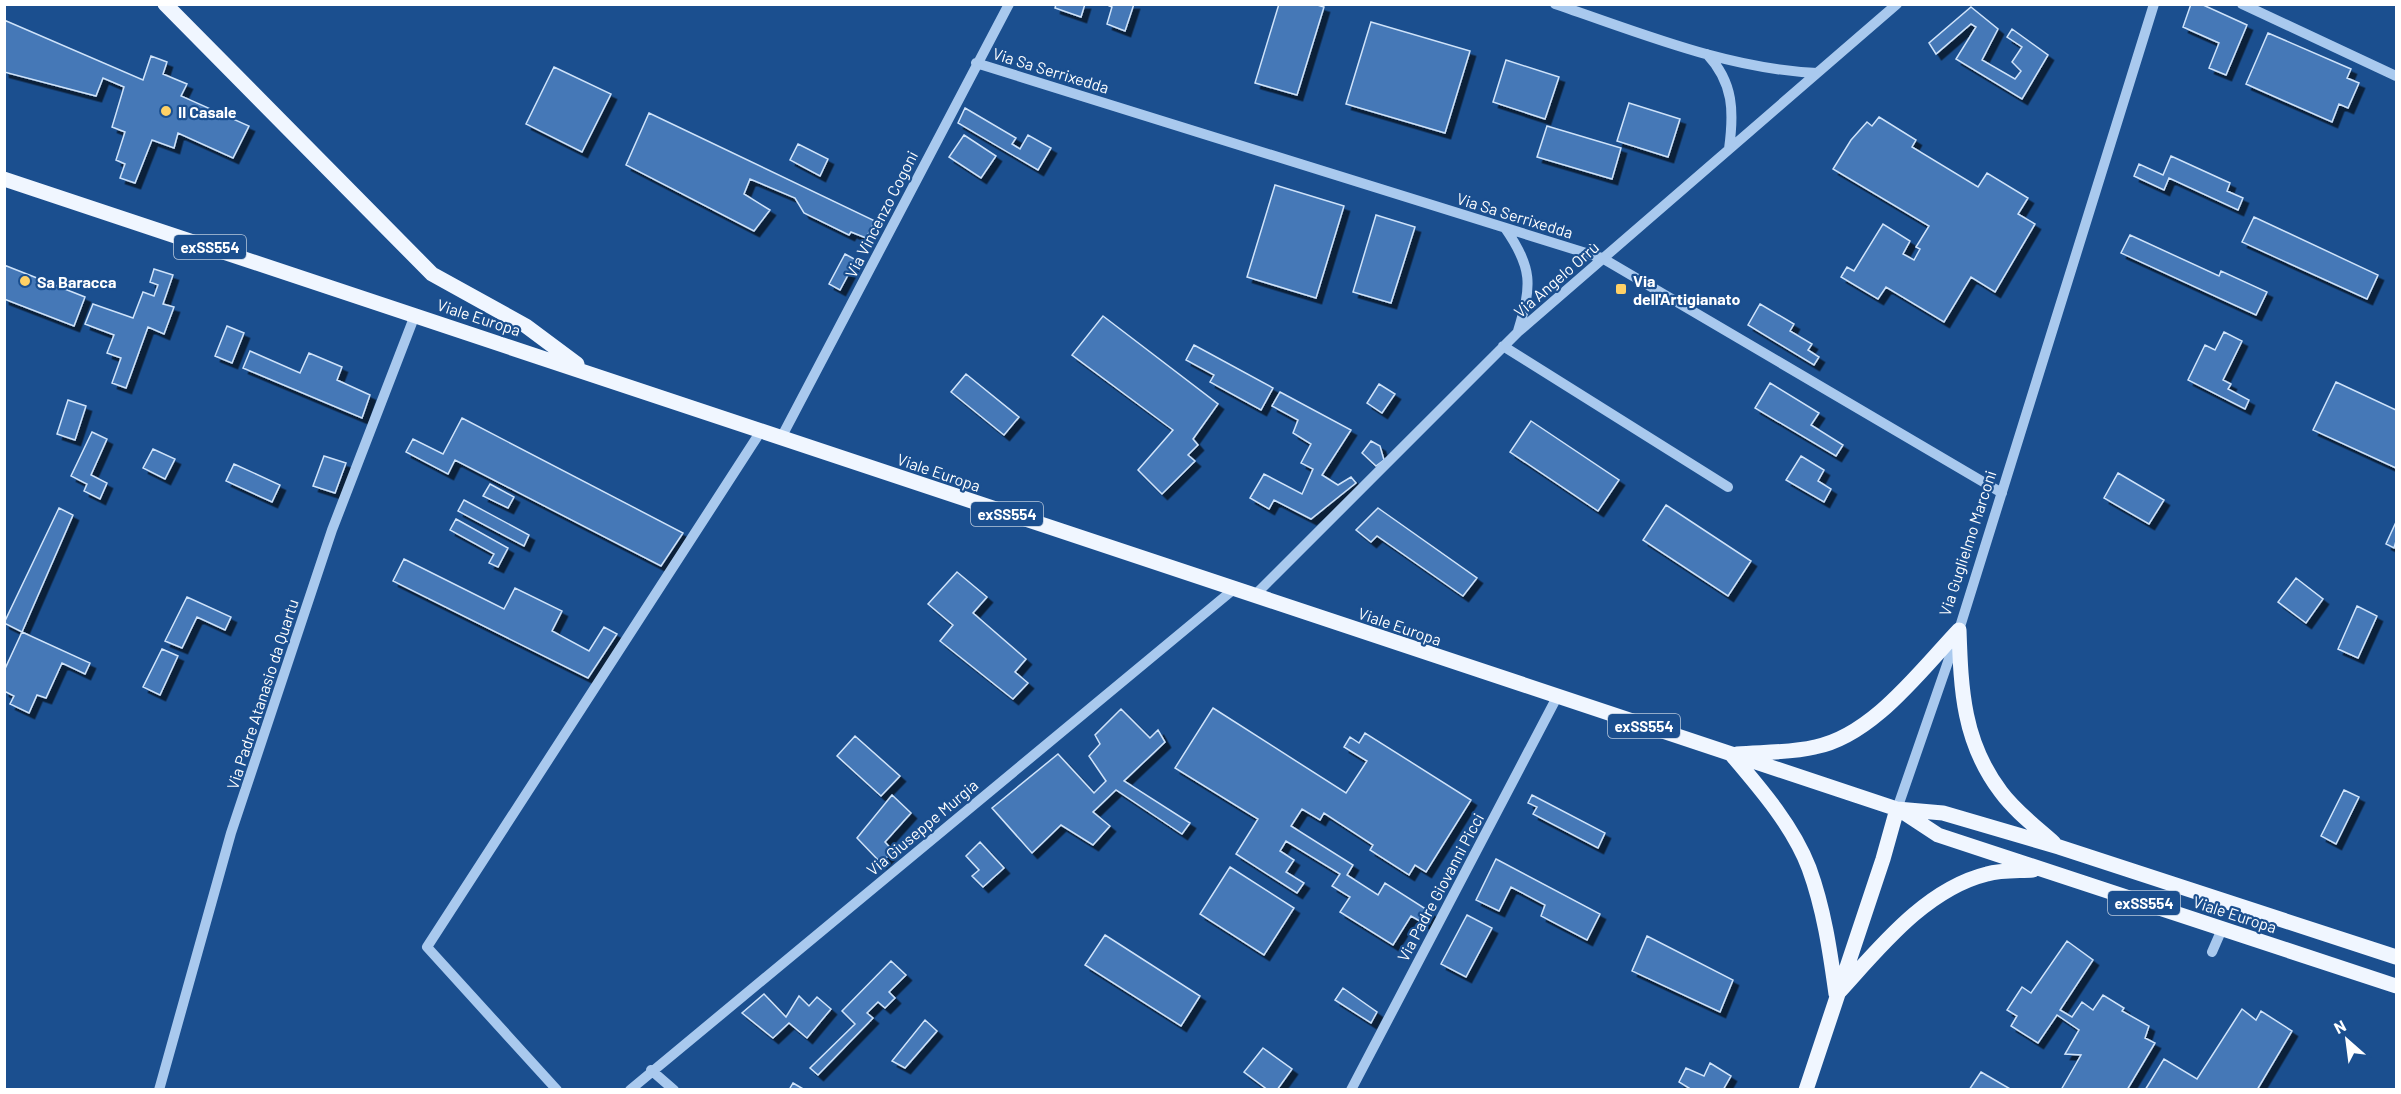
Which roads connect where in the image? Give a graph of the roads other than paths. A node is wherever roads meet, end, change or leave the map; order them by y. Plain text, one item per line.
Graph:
1 (165, 4) edge
2 (1009, 4) edge
3 (1555, 4) edge
4 (1897, 4) edge
5 (2154, 4) edge
6 (2242, 4) edge
7 (1707, 54) junction
8 (976, 63) junction
9 (1817, 73) junction
10 (2397, 76) edge
11 (1729, 149) junction
12 (4, 179) edge
13 (1504, 228) junction
14 (1602, 258) junction
15 (415, 315) junction
16 (1518, 332) junction
17 (1503, 346) junction
18 (589, 373) junction
19 (761, 431) junction
20 (781, 438) junction
21 (1728, 487) dead end
22 (2002, 493) junction
23 (1234, 590) junction
24 (1254, 596) junction
25 (1959, 630) junction
26 (1557, 698) junction
27 (1731, 754) junction
28 (1897, 809) junction
29 (2059, 847) junction
30 (2041, 869) junction
31 (2222, 929) junction
32 (2212, 952) dead end
33 (2397, 957) edge
34 (2397, 986) edge
35 (1836, 996) junction
36 (651, 1070) junction
37 (159, 1089) edge
38 (557, 1089) edge
39 (630, 1089) edge
40 (674, 1089) edge
41 (1351, 1089) edge
42 (1806, 1089) edge

1 - 18 main road
2 - 8 street, Via Vincenzo Cogoni
3 - 7 street
4 - 9 street, Via Angelo Orrù
5 - 22 street, Via Guglielmo Marconi
6 - 10 street
7 - 9 street
7 - 11 street
8 - 13 street, Via Sa Serrixedda
8 - 20 street, Via Vincenzo Cogoni
9 - 11 street, Via Angelo Orrù
11 - 14 street, Via Angelo Orrù
12 - 15 main road, Viale Europa / exSS554
13 - 14 street, Via Sa Serrixedda
13 - 16 street
14 - 16 street, Via Angelo Orrù
14 - 22 street, Via Sa Serrixedda
15 - 18 main road, Viale Europa / exSS554
15 - 37 street, Via Padre Atanasio da Quartu
16 - 17 street, Via Angelo Orrù
17 - 21 street
17 - 24 street, Via Angelo Orrù
18 - 19 main road, Viale Europa / exSS554
19 - 20 main road, Viale Europa / exSS554
19 - 38 street
20 - 23 main road, Viale Europa / exSS554
22 - 25 street, Via Guglielmo Marconi
23 - 24 main road, Viale Europa / exSS554
23 - 36 street, Via Giuseppe Murgia
24 - 26 main road, Viale Europa / exSS554
25 - 27 main road
25 - 28 street, Via Guglielmo Marconi
25 - 29 main road
26 - 27 main road, Viale Europa / exSS554
26 - 41 street, Via Padre Giovanni Picci
27 - 28 main road, Viale Europa / exSS554
27 - 35 main road
28 - 29 main road, Viale Europa / exSS554
28 - 30 main road, Viale Europa / exSS554
28 - 35 main road, Via Guglielmo Marconi
29 - 33 main road, Viale Europa / exSS554
30 - 31 main road, Viale Europa / exSS554
30 - 35 main road
31 - 32 street
31 - 34 main road, Viale Europa / exSS554
35 - 42 main road, Via Guglielmo Marconi
36 - 39 street, Via Giuseppe Murgia
36 - 40 street

